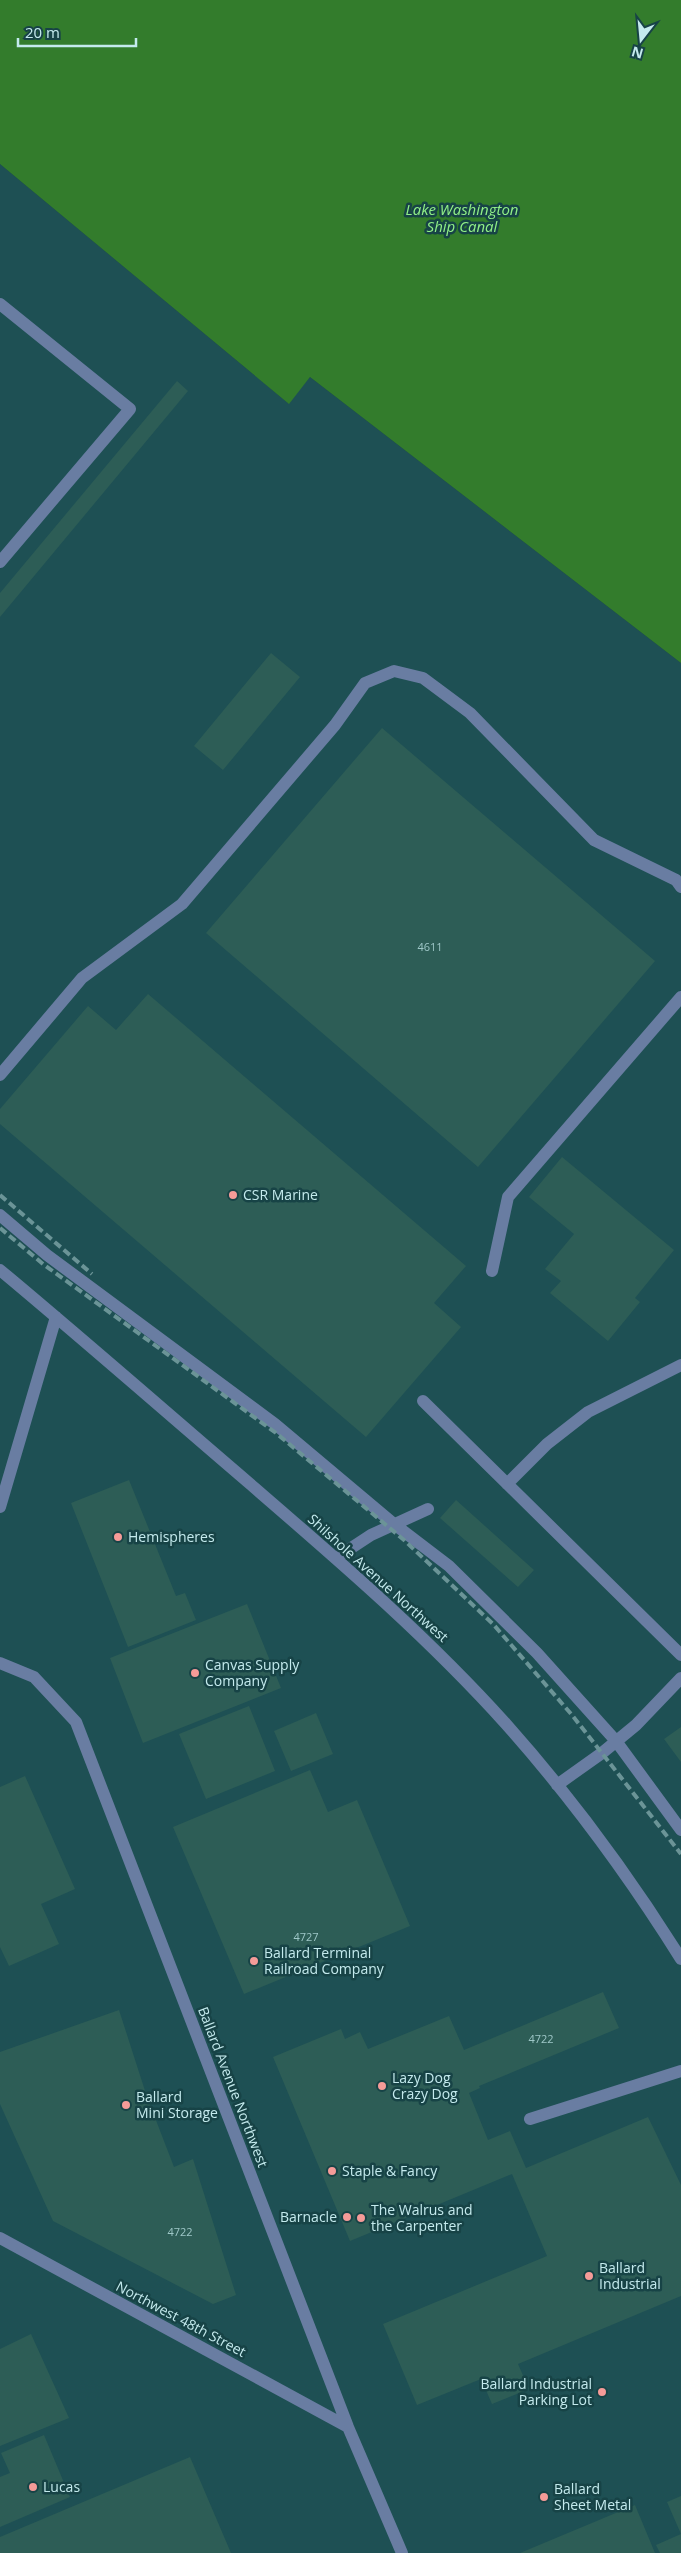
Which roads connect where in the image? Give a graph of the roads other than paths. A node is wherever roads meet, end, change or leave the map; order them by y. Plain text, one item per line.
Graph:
1 (0, 304) edge
2 (0, 562) edge
3 (681, 887) edge
4 (681, 997) edge
5 (0, 1075) edge
6 (0, 1215) edge
7 (0, 1270) edge
8 (492, 1271) dead end
9 (56, 1317) junction
10 (681, 1365) edge
11 (423, 1401) dead end
12 (507, 1484) junction
13 (0, 1507) edge
14 (428, 1509) dead end
15 (394, 1524) junction
16 (336, 1558) junction
17 (681, 1656) edge
18 (0, 1663) edge
19 (681, 1678) edge
20 (616, 1741) junction
21 (557, 1785) junction
22 (681, 1830) edge
23 (681, 1959) edge
24 (681, 2070) edge
25 (530, 2120) dead end
26 (0, 2238) edge
27 (348, 2427) junction
28 (402, 2553) edge

1 - 2 street
3 - 5 street
4 - 8 street
6 - 15 street
7 - 9 street, Shilshole Avenue Northwest
9 - 13 street
9 - 16 street, Shilshole Avenue Northwest
10 - 12 street
11 - 12 street
12 - 17 street
14 - 15 street
15 - 16 street
15 - 20 street
16 - 21 street, Shilshole Avenue Northwest
18 - 27 street, Ballard Avenue Northwest
19 - 20 street
20 - 21 street
20 - 22 street
21 - 23 street, Shilshole Avenue Northwest
24 - 25 street
26 - 27 street, Northwest 48th Street
27 - 28 street, Ballard Avenue Northwest

